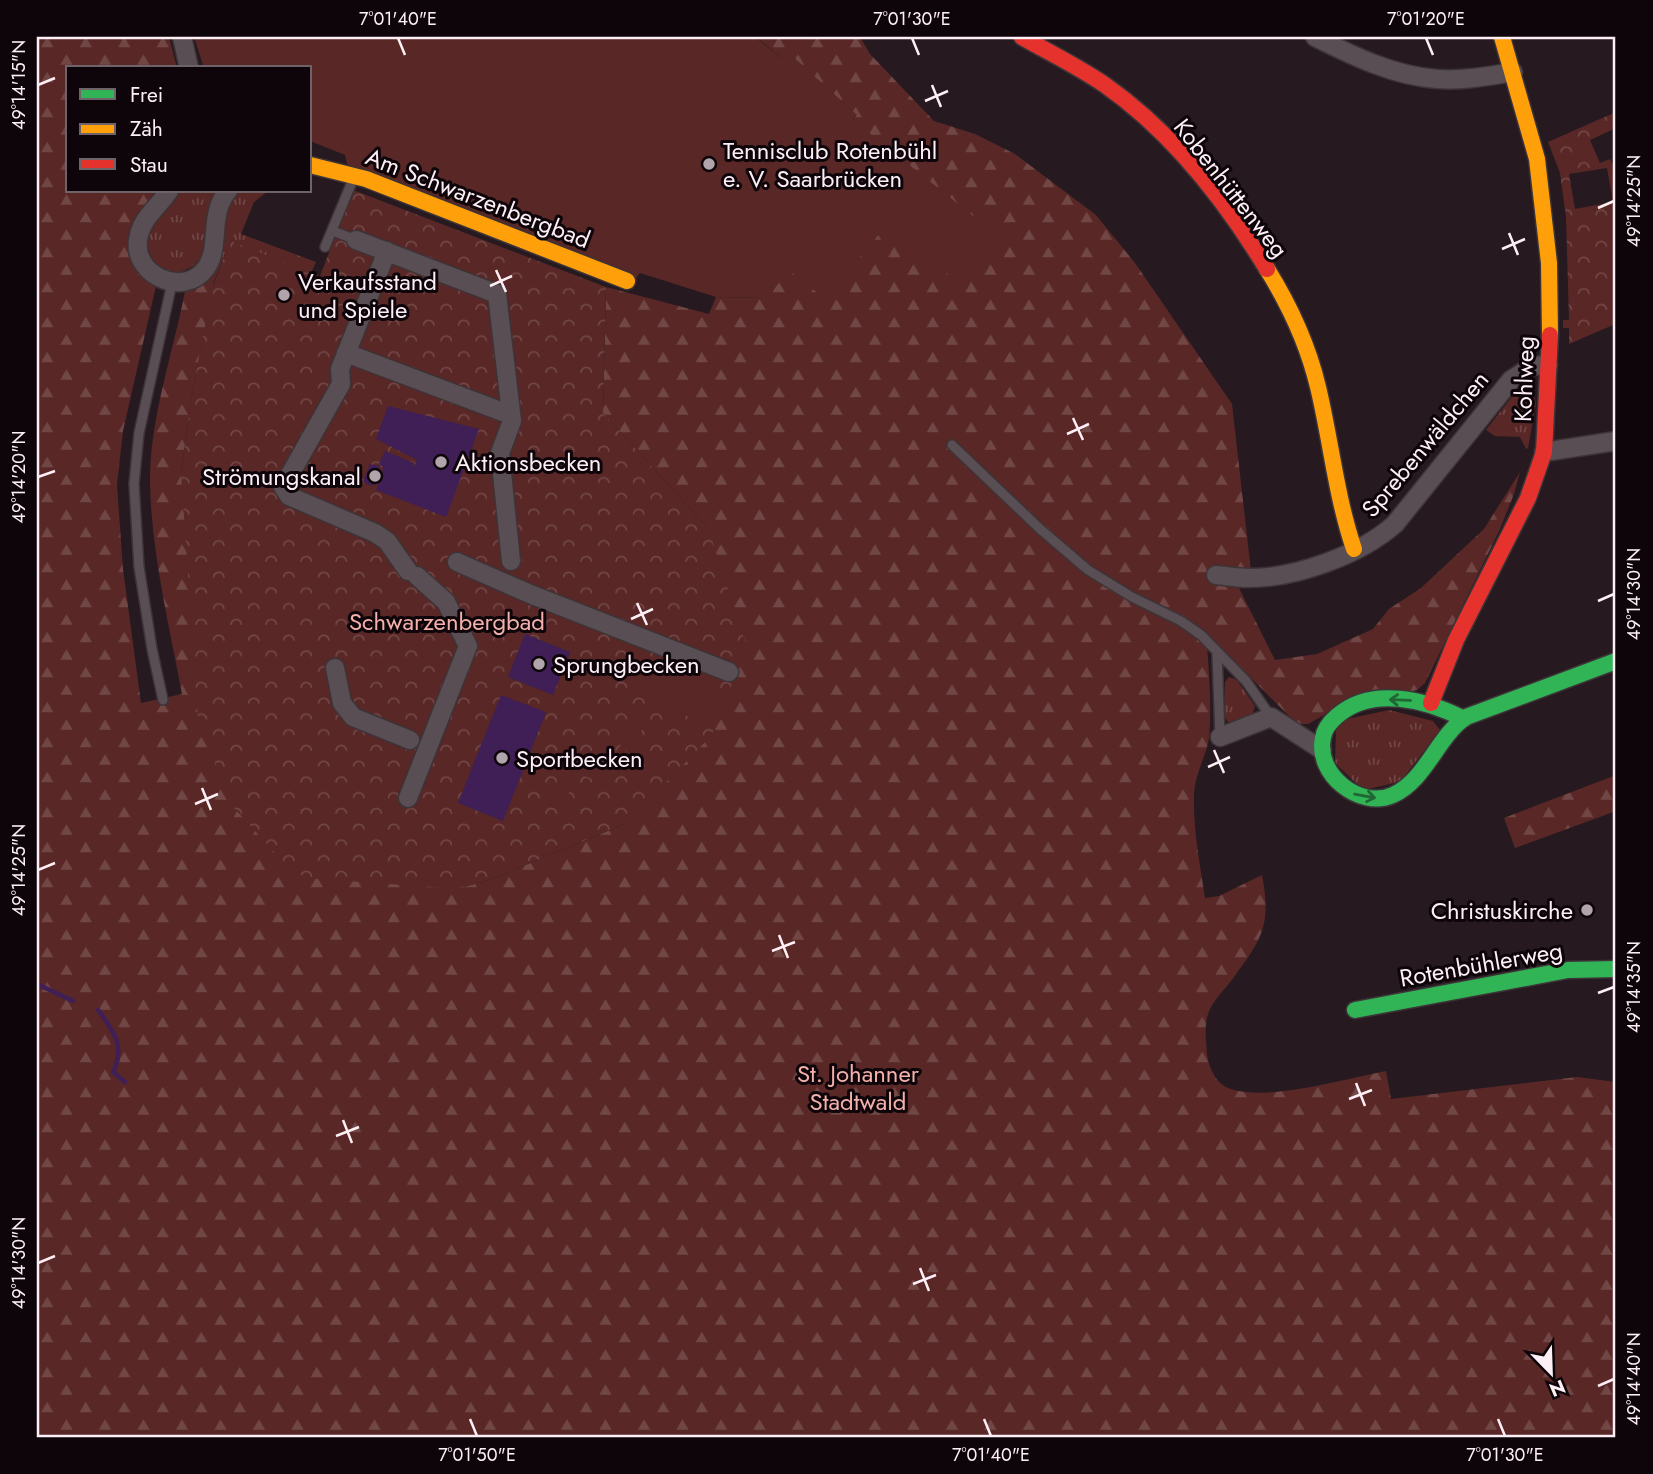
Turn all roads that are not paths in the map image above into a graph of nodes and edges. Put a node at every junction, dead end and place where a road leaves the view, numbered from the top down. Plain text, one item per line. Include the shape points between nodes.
1 (182, 37) edge
2 (1022, 37) edge
3 (1315, 37) edge
4 (1502, 37) edge
5 (189, 66) edge
6 (1513, 72) junction
7 (312, 166) edge
8 (354, 176) junction
9 (168, 192) edge
10 (227, 192) edge
11 (333, 231) junction
12 (356, 240) joint
13 (325, 247) dead end
14 (387, 251) junction
15 (627, 281) dead end
16 (172, 283) junction
17 (346, 353) junction
18 (1548, 365) junction
19 (511, 415) junction
20 (1616, 440) edge
21 (952, 445) dead end
22 (1544, 452) junction
23 (1354, 549) junction
24 (511, 561) dead end
25 (457, 562) dead end
26 (1216, 575) dead end
27 (1217, 653) junction
28 (1616, 662) edge
29 (335, 668) dead end
30 (729, 672) dead end
31 (163, 701) dead end
32 (1431, 703) junction
33 (1271, 717) junction
34 (1464, 719) junction
35 (1220, 737) joint
36 (410, 740) dead end
37 (1322, 750) junction
38 (408, 798) dead end
39 (1616, 969) edge
40 (1356, 1010) dead end

1 - 5 street
2 - 23 street, Kobenhüttenweg via 1105,85 1149,121 1195,170 1265,263 1311,359
3 - 6 street via 1354,56 1418,76 1459,80
4 - 6 street, Kohlweg
6 - 18 street, Kohlweg via 1537,159 1545,224
7 - 8 street, Am Schwarzenbergbad
8 - 11 lane
8 - 15 street, Am Schwarzenbergbad
9 - 16 street via 143,223 137,239 144,264 159,279
10 - 16 street via 217,209 206,270
11 - 12 lane
11 - 13 lane
12 - 14 street
14 - 17 street
14 - 19 street via 497,294
16 - 31 lane via 139,433 134,484 139,567
17 - 19 street
17 - 38 street via 341,384 283,487 289,496 387,541 412,573 446,602 468,646
18 - 22 street, Kohlweg
18 - 23 street, Sprebenwäldchen via 1532,366 1511,380 1395,524
19 - 24 street via 500,453
20 - 22 street
21 - 27 lane via 1088,570 1181,621
22 - 32 street, Kohlweg via 1528,498 1456,640
23 - 26 street, Sprebenwäldchen via 1280,575
25 - 30 street
27 - 33 lane via 1246,681
27 - 35 lane
28 - 34 street
29 - 36 street via 342,703 353,717
32 - 34 street
32 -> 37 street via 1399,699 1356,705 1335,717
33 - 35 street
33 - 37 street
37 -> 34 street via 1331,776 1342,788 1355,795 1385,798 1409,783
39 - 40 street, Rotenbühlerweg via 1569,970

